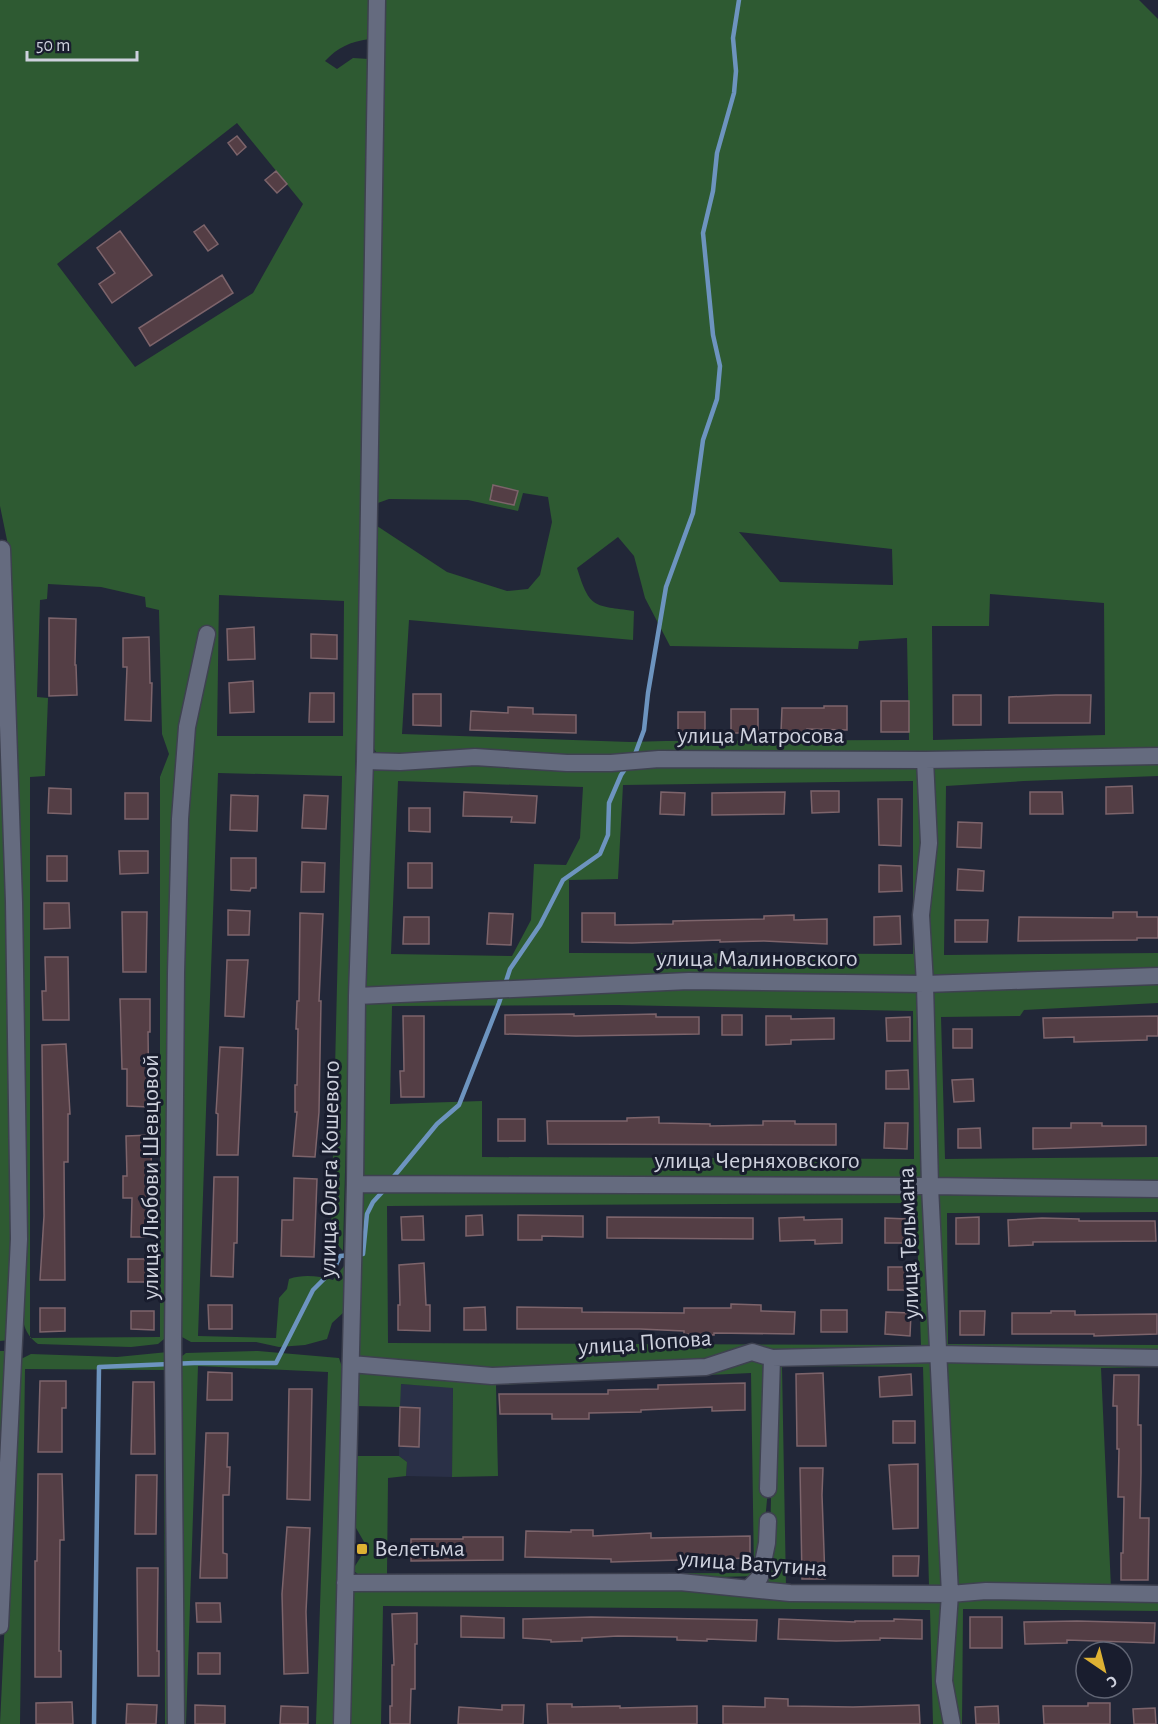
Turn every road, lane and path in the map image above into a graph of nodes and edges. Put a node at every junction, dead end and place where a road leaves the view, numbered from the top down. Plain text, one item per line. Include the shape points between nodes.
1 (377, 0) edge
2 (2, 549) dead end
3 (207, 634) dead end
4 (1158, 756) edge
5 (926, 760) junction
6 (365, 761) junction
7 (1158, 976) edge
8 (925, 984) junction
9 (357, 996) junction
10 (355, 1184) junction
11 (930, 1186) junction
12 (1158, 1189) edge
13 (938, 1354) junction
14 (772, 1358) junction
15 (1158, 1358) edge
16 (351, 1364) junction
17 (768, 1489) dead end
18 (768, 1521) dead end
19 (345, 1583) junction
20 (749, 1588) junction
21 (950, 1594) junction
22 (1158, 1594) edge
23 (0, 1626) edge
24 (176, 1724) edge
25 (342, 1724) edge
26 (952, 1724) edge

1 - 6 street, улица Олега Кошевого
2 - 23 street via 14,902 19,1239
3 - 24 street, улица Любови Шевцовой via 187,727 180,819 173,1345
4 - 5 street, улица Матросова
5 - 6 street, улица Матросова via 659,759 567,763 475,757
5 - 8 street, улица Тельмана via 929,843 921,915
6 - 9 street, улица Олега Кошевого
7 - 8 street, улица Малиновского
8 - 9 street, улица Малиновского via 689,981
8 - 11 street, улица Тельмана
9 - 10 street, улица Олега Кошевого
10 - 11 street, улица Черняховского
10 - 16 street, улица Олега Кошевого
11 - 12 street, улица Черняховского
11 - 13 street, улица Тельмана
13 - 14 street, улица Попова
13 - 15 street, улица Попова
13 - 21 street, улица Тельмана
14 - 16 street, улица Попова via 752,1352 705,1367 492,1376
14 - 17 street
16 - 19 street, улица Олега Кошевого
18 - 20 street via 760,1577
19 - 20 street, улица Ватутина via 680,1582
19 - 25 street, улица Олега Кошевого
20 - 21 street, улица Ватутина via 790,1593
21 - 22 street, улица Ватутина
21 - 26 street, улица Тельмана via 944,1681

